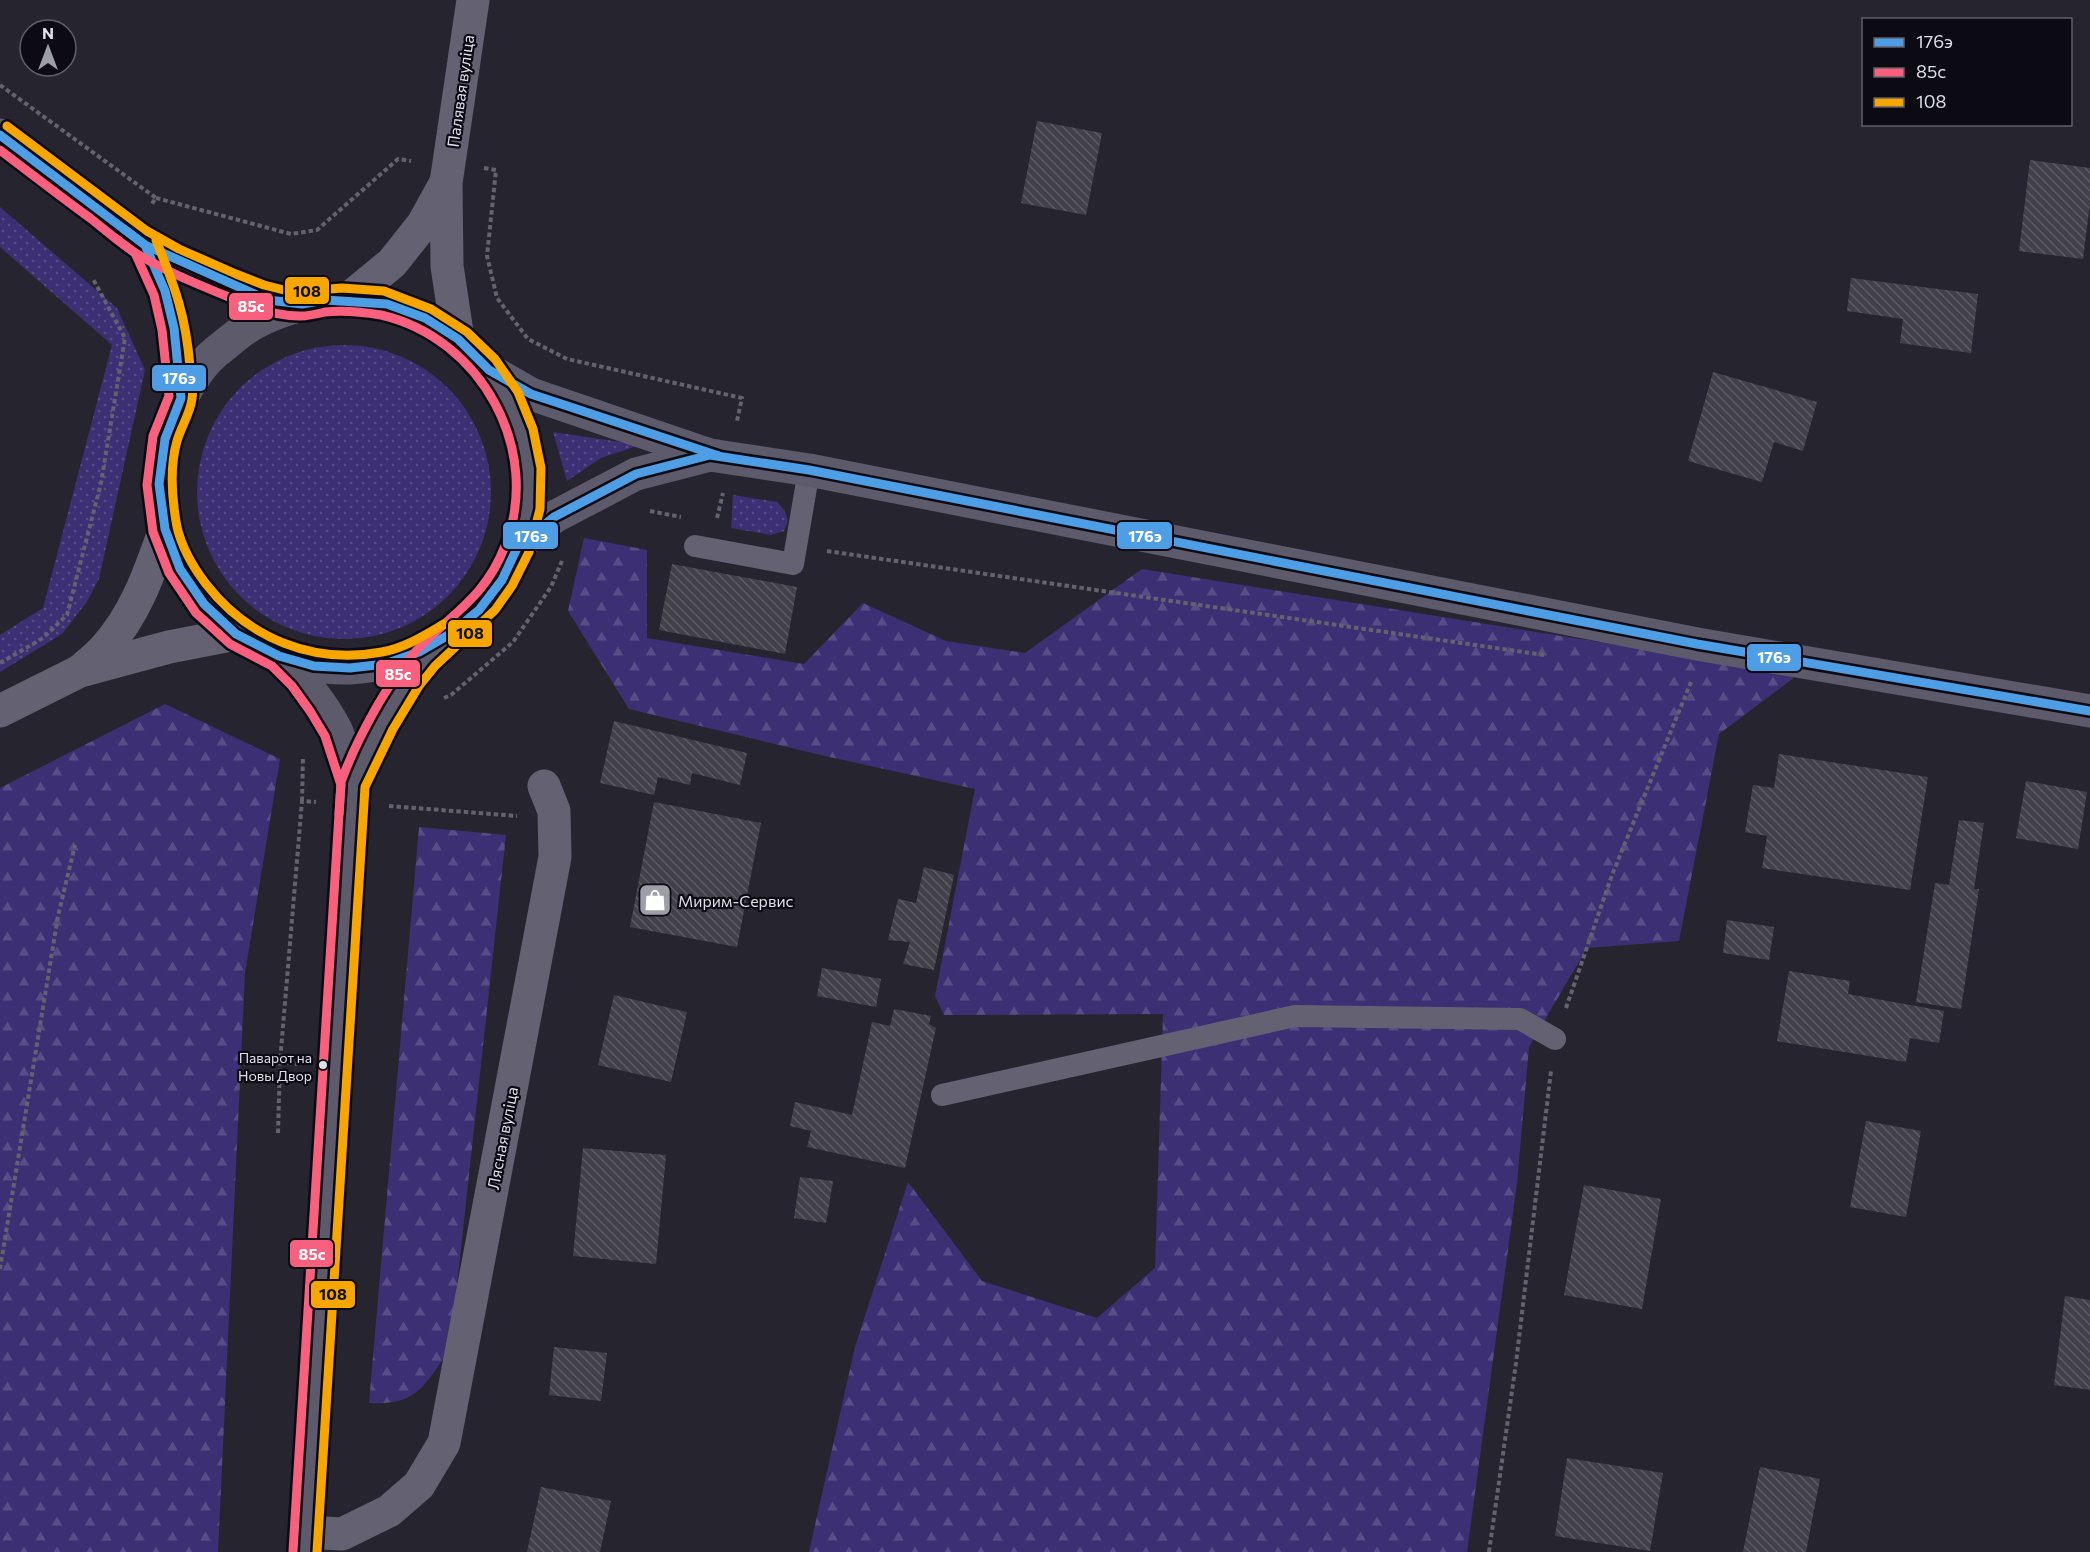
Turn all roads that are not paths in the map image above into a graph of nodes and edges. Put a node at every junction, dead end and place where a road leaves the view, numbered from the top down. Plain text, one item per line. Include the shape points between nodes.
1 (473, 0) edge
2 (0, 135) edge
3 (446, 183) junction
4 (145, 244) junction
5 (347, 300) junction
6 (302, 304) junction
7 (458, 339) junction
8 (489, 370) junction
9 (181, 398) junction
10 (710, 455) junction
11 (809, 470) junction
12 (165, 529) junction
13 (518, 546) junction
14 (695, 546) dead end
15 (236, 634) junction
16 (450, 634) junction
17 (279, 656) junction
18 (80, 671) junction
19 (0, 711) edge
20 (2090, 711) edge
21 (352, 784) junction
22 (544, 786) dead end
23 (1555, 1039) road end
24 (942, 1095) dead end
25 (306, 1542) edge

1 - 3 street, Палявая вуліца
2 - 4 main road
3 - 5 street, Палявая вуліца via 423,224 392,263
3 - 7 street, Палявая вуліца via 447,266
4 - 6 main road via 268,300
4 - 9 main road via 165,291 174,328
5 - 6 main road
5 - 7 main road via 387,304 425,318
6 - 9 main road via 253,323 212,355
7 - 8 main road
8 - 10 main road via 531,394
8 - 13 main road via 509,401 527,463 527,510
9 - 12 main road via 163,450 159,484
10 - 11 main road
10 - 13 main road via 636,474 554,517
11 - 14 lane via 793,564
11 - 20 main road via 1697,644
12 - 15 main road via 180,569 204,604
12 - 18 street via 134,609 106,647
13 - 16 main road via 502,580 479,610
15 - 17 main road
15 - 18 street
16 - 17 main road via 419,652 385,664 350,668 314,666
16 - 21 main road via 404,688
17 - 21 main road via 314,695 336,731
18 - 19 street
21 - 25 main road
22 - 25 street, Лясная вуліца via 554,811 555,857 444,1443 419,1485 389,1511 342,1534
23 - 24 lane via 1520,1019 1295,1016

